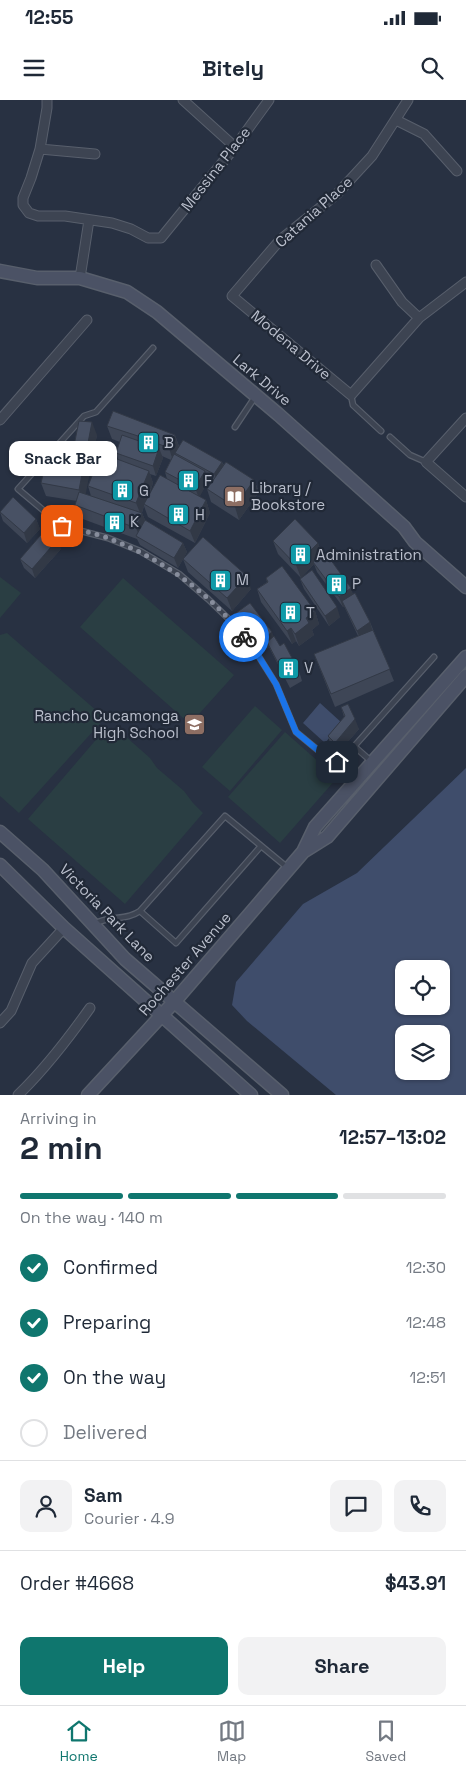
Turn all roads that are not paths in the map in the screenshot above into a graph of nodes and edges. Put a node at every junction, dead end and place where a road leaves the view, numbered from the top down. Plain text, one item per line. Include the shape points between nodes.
1 (47, 100) edge
2 (183, 100) edge
3 (269, 100) edge
4 (408, 100) edge
5 (396, 120) junction
6 (235, 147) junction
7 (40, 149) junction
8 (95, 154) dead end
9 (457, 171) dead end
10 (89, 220) junction
11 (376, 265) dead end
12 (0, 271) edge
13 (80, 278) junction
14 (466, 282) edge
15 (232, 296) joint
16 (419, 318) junction
17 (87, 320) dead end
18 (153, 348) dead end
19 (350, 395) junction
20 (256, 396) junction
21 (2, 413) edge
22 (466, 418) edge
23 (235, 427) dead end
24 (381, 431) dead end
25 (390, 437) dead end
26 (426, 462) junction
27 (466, 497) edge
28 (466, 587) edge
29 (434, 656) dead end
30 (466, 657) edge
31 (466, 676) edge
32 (354, 746) junction
33 (372, 762) junction
34 (0, 832) edge
35 (261, 846) junction
36 (303, 852) junction
37 (0, 865) edge
38 (289, 869) junction
39 (140, 911) junction
40 (92, 925) junction
41 (64, 928) junction
42 (174, 1002) junction
43 (90, 1008) dead end
44 (162, 1015) junction
45 (0, 1023) edge
46 (18, 1095) edge
47 (88, 1095) edge
48 (251, 1095) edge
49 (282, 1095) edge

1 - 7 street
2 - 6 street
3 - 6 street, Messina Place
4 - 5 street, Catania Place
5 - 9 street via 424,134
5 - 15 street, Catania Place via 372,156 337,194 280,240
6 - 10 street, Messina Place via 161,238 148,238 112,223
7 - 8 street
7 - 10 street via 23,205 29,213 38,216
10 - 13 street
11 - 16 street via 402,302
12 - 13 street, Lark Drive via 36,278
13 - 20 street, Lark Drive via 127,292 150,307
14 - 16 street
15 - 19 street, Modena Drive
16 - 19 street
17 - 21 street
18 - 32 lane via 96,412 84,416 18,489 62,526 108,538 140,551 179,574 231,621 256,652 276,684 296,732 331,761 341,761
19 - 24 lane via 353,405
20 - 23 lane
20 - 28 street, Lark Drive via 404,527 414,542
22 - 26 street
25 - 26 lane via 410,455
26 - 27 street
29 - 32 lane
30 - 33 street, Rochester Avenue
31 - 36 street, Rochester Avenue via 326,837
32 - 33 lane
33 - 36 street, Rochester Avenue via 315,827
34 - 40 street, Victoria Park Lane via 43,870
35 - 38 lane
35 - 39 lane via 225,816
35 - 39 lane via 176,942
36 - 38 street, Rochester Avenue
37 - 41 street
38 - 42 street, Rochester Avenue
39 - 40 lane via 132,916 102,919
40 - 42 street, Victoria Park Lane
41 - 44 street
41 - 45 street via 32,963 11,1011
42 - 44 street, Rochester Avenue
42 - 49 street, Victoria Park Lane
43 - 46 street via 64,1045
44 - 47 street, Rochester Avenue
44 - 48 street

